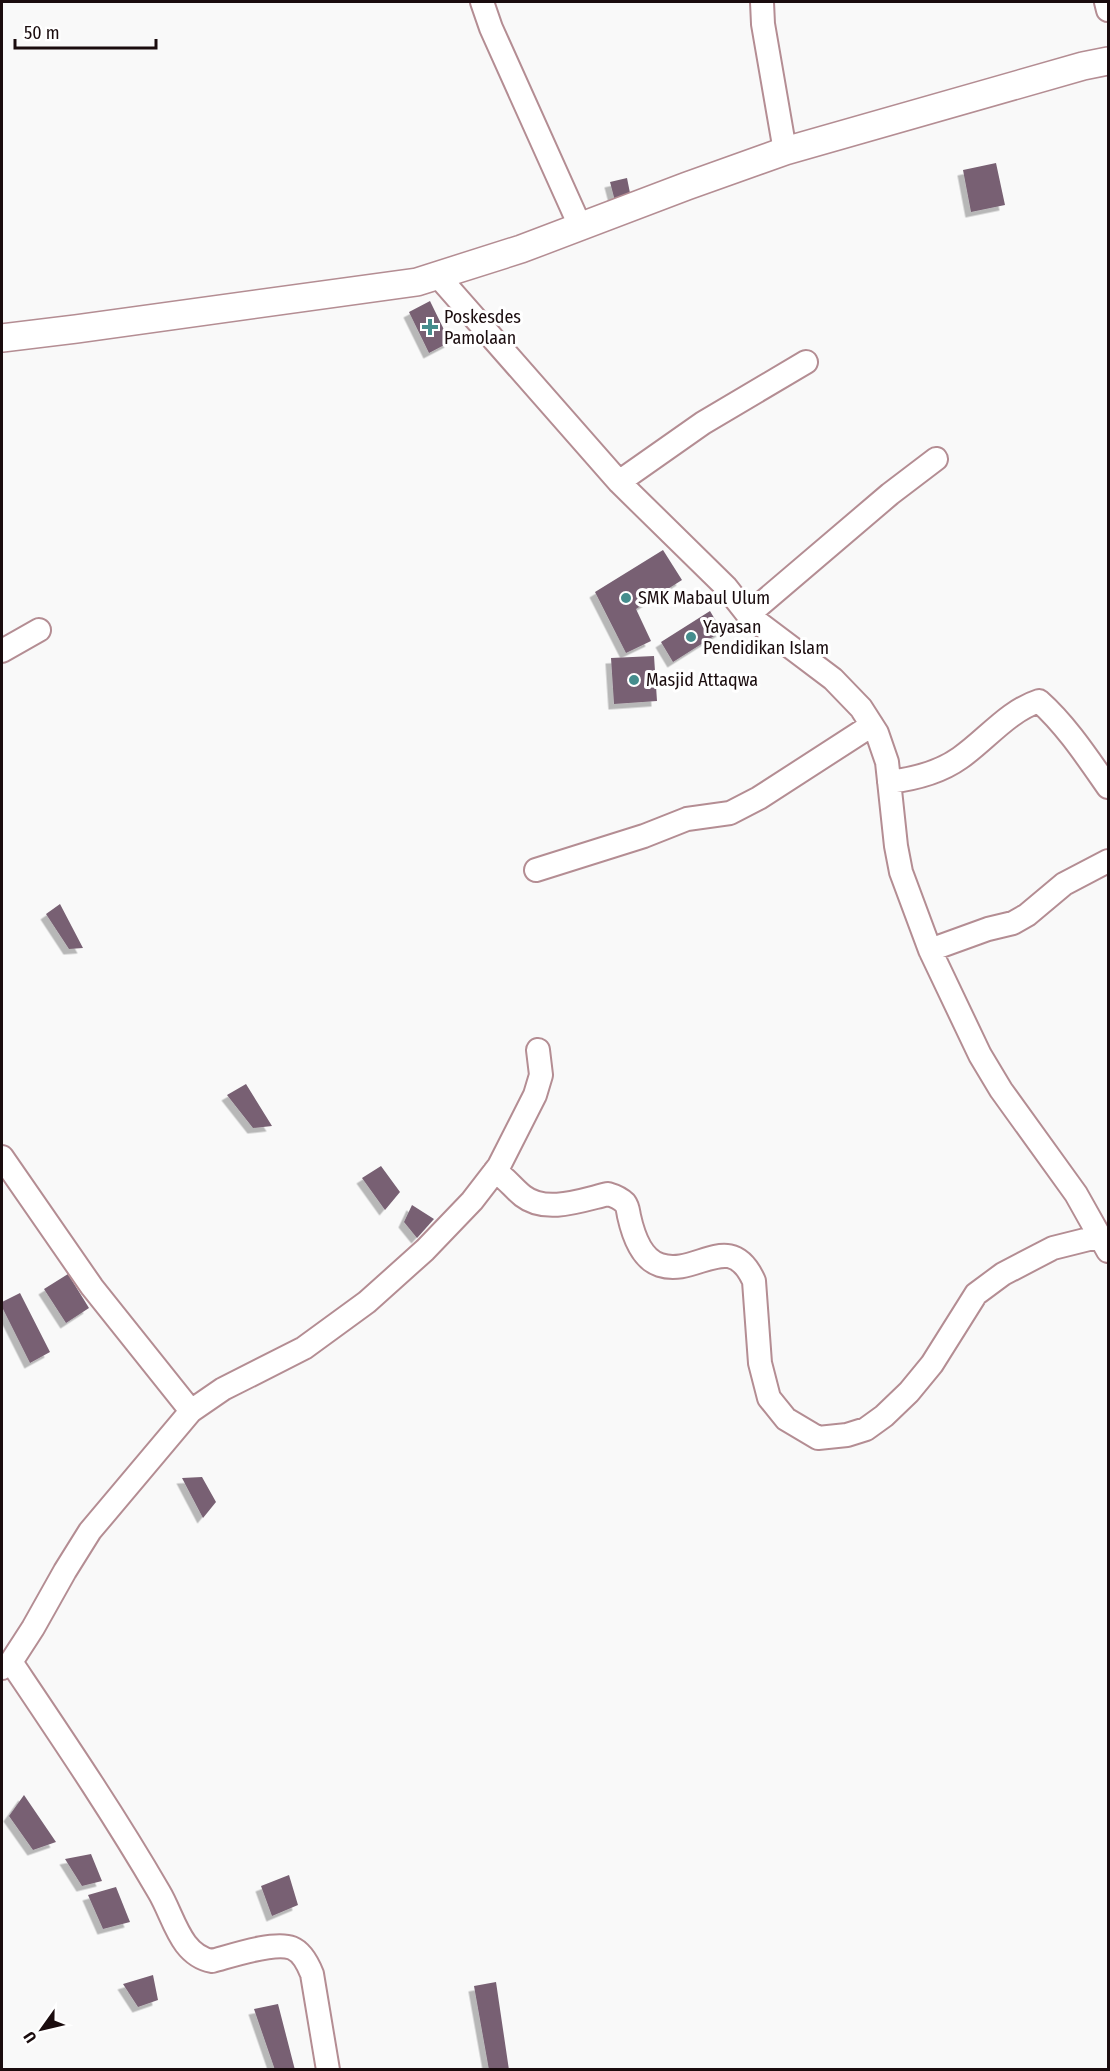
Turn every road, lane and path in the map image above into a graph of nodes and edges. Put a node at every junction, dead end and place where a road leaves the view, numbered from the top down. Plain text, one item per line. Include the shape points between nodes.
1 (482, 2) edge
2 (762, 2) edge
3 (1106, 2) edge
4 (1108, 10) edge
5 (1108, 61) edge
6 (785, 151) junction
7 (580, 226) junction
8 (438, 276) junction
9 (2, 338) edge
10 (806, 362) dead end
11 (936, 459) dead end
12 (619, 482) junction
13 (748, 615) junction
14 (39, 630) dead end
15 (2, 651) edge
16 (872, 725) junction
17 (889, 782) junction
18 (1108, 787) edge
19 (1108, 861) edge
20 (536, 870) dead end
21 (930, 951) junction
22 (538, 1050) dead end
23 (2, 1156) edge
24 (495, 1171) junction
25 (1105, 1243) edge
26 (191, 1411) junction
27 (6, 1665) edge
28 (328, 2070) edge

1 - 7 street
2 - 6 street
3 - 4 street
5 - 6 street
6 - 7 street
7 - 8 street
8 - 9 street
8 - 12 street
10 - 12 street via 703,423
11 - 13 street
12 - 13 street via 726,587
13 - 16 street via 833,679
14 - 15 street
16 - 17 street via 887,762
16 - 20 street via 730,813 687,819
17 - 18 street via 930,774 959,759 998,726 1039,701
17 - 21 street via 901,872
19 - 21 street via 1064,884 1027,915
21 - 25 street via 1000,1090 1076,1194
22 - 24 street via 541,1075 535,1095
23 - 26 street via 92,1287
24 - 25 street via 537,1204 617,1196 627,1204 639,1246 648,1259 661,1266 676,1267 714,1257 733,1256 741,1261 754,1281 760,1363 769,1398 786,1419 818,1438 866,1429 884,1416 932,1364 976,1294 1003,1274 1053,1248
24 - 26 street via 472,1202 425,1250 366,1302 304,1348 223,1389
26 - 27 street via 90,1531 33,1628
27 - 28 street via 121,1826 191,1952 212,1961 277,1946 292,1948 308,1962

